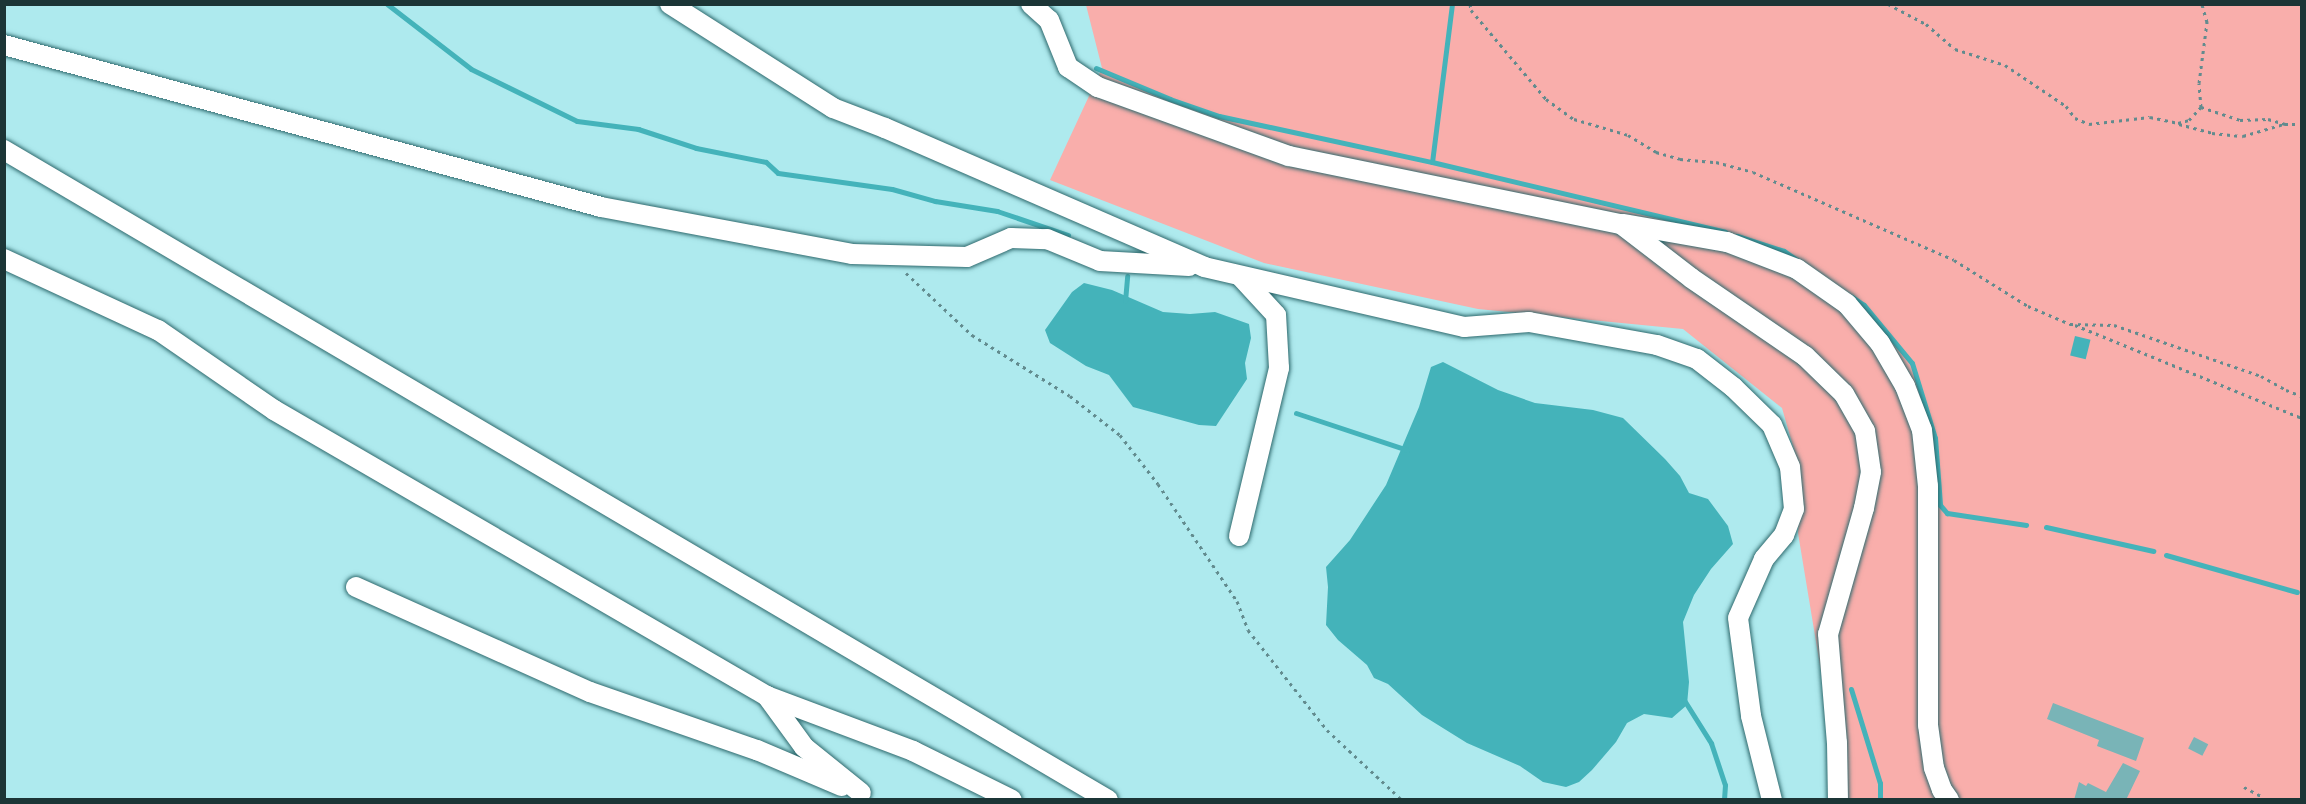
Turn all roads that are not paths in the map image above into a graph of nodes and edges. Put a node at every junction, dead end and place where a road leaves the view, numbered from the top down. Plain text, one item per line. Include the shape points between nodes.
1 (670, 4) edge
2 (1031, 4) edge
3 (4, 45) edge
4 (4, 150) edge
5 (1621, 224) junction
6 (4, 259) edge
7 (1204, 267) junction
8 (1240, 276) junction
9 (1239, 536) dead end
10 (356, 587) dead end
11 (767, 696) junction
12 (866, 796) edge
13 (1011, 800) edge
14 (1108, 800) edge
15 (1772, 800) edge
16 (1838, 800) edge
17 (1949, 800) edge

1 - 7 lane via 833,108
2 - 5 lane via 1048,20 1068,67 1098,87 1289,156
3 - 7 lane via 601,207 852,254 967,257 1011,238 1047,239 1100,261
4 - 14 lane
5 - 16 lane via 1805,357 1844,394 1865,431 1871,472 1828,634
5 - 17 lane via 1727,242 1797,269 1847,304 1880,343 1905,386 1922,430 1928,486 1928,725 1934,768
6 - 11 lane via 158,330 274,410
7 - 8 lane
8 - 9 lane via 1276,315 1279,368
8 - 15 lane via 1464,327 1529,322 1657,345 1696,359 1733,387 1772,425 1790,467 1794,508 1784,536 1764,559 1738,618 1751,716
10 - 12 lane via 590,692 757,750
11 - 12 lane via 804,747
11 - 13 lane via 913,751

